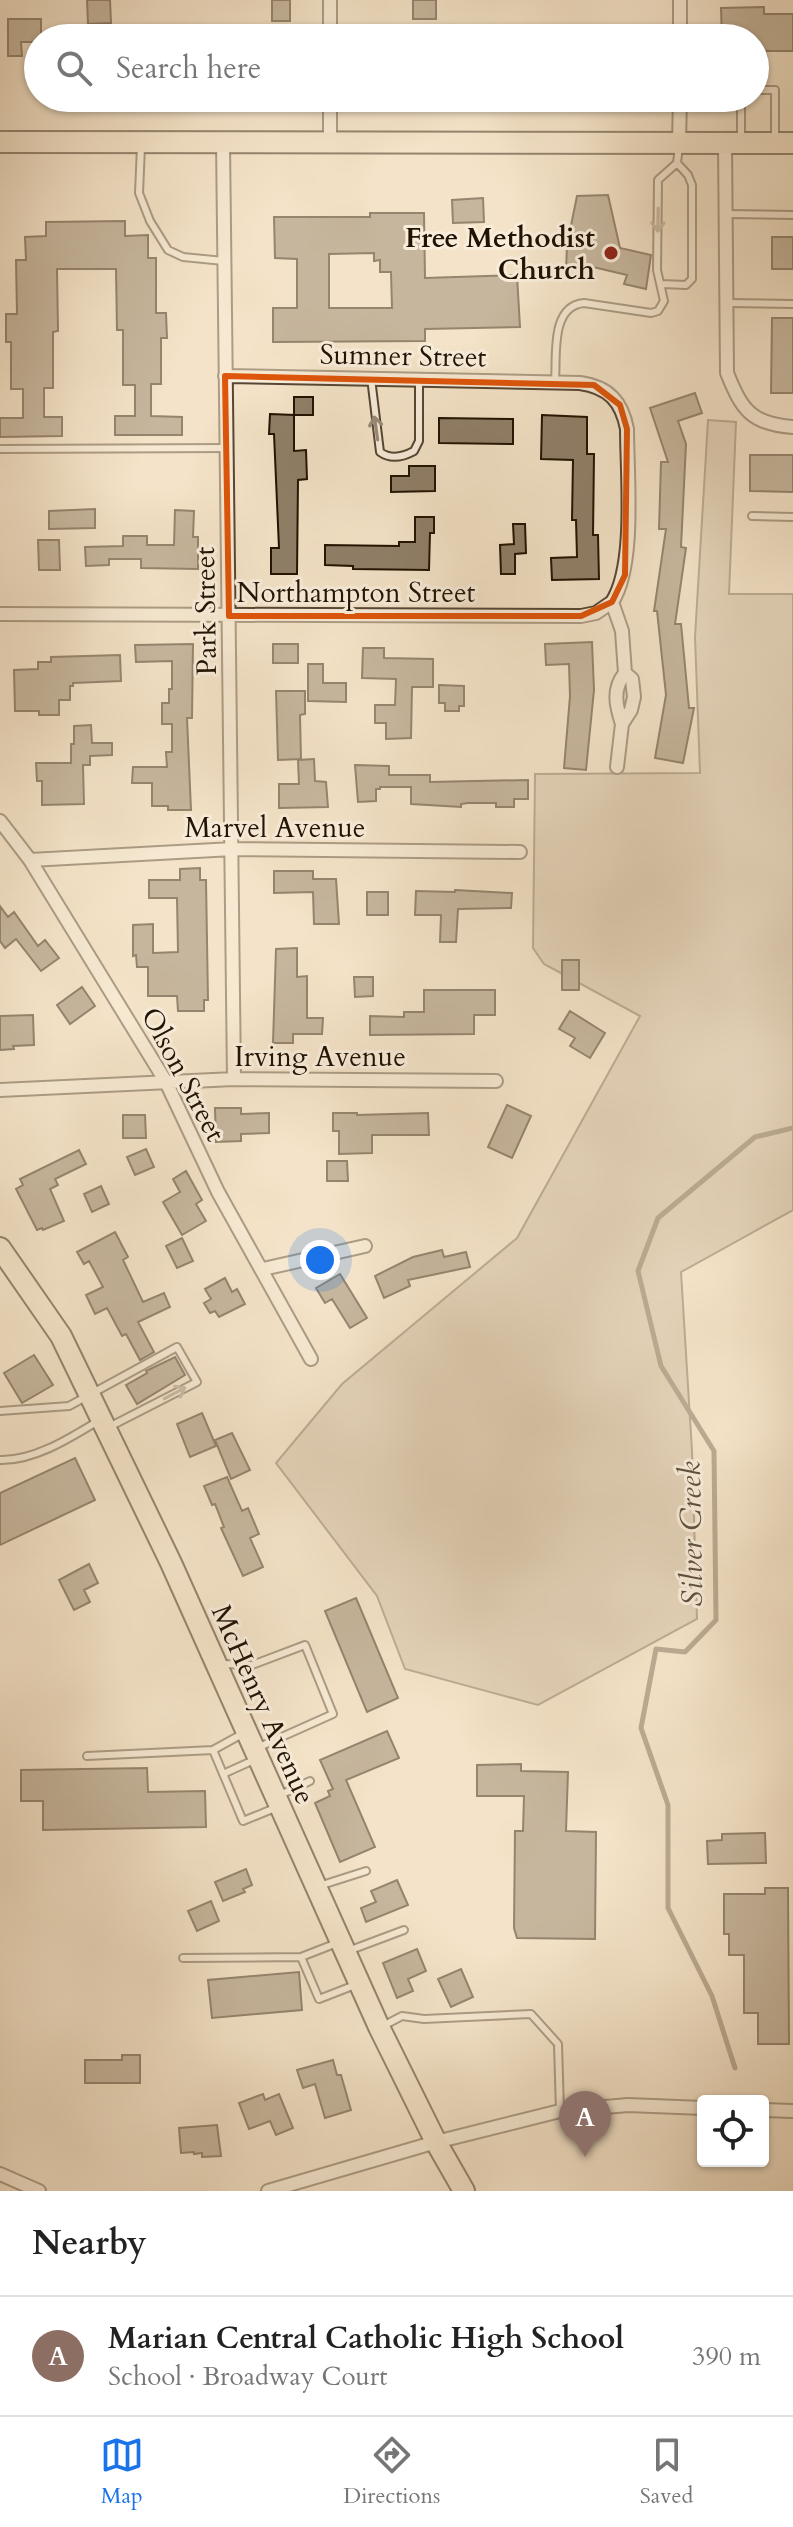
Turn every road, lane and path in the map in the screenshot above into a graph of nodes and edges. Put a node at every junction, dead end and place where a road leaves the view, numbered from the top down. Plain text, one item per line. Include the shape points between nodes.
1 (330, 0) edge
2 (680, 0) edge
3 (330, 24) edge
4 (680, 24) edge
5 (769, 90) edge
6 (330, 112) edge
7 (679, 112) edge
8 (739, 112) edge
9 (0, 142) edge
10 (141, 142) junction
11 (223, 142) junction
12 (330, 143) junction
13 (733, 143) junction
14 (784, 143) edge
15 (678, 153) junction
16 (726, 214) junction
17 (793, 215) edge
18 (224, 261) junction
19 (662, 284) junction
20 (727, 303) junction
21 (793, 304) edge
22 (225, 376) junction
23 (371, 378) junction
24 (419, 379) junction
25 (555, 381) junction
26 (793, 427) edge
27 (227, 448) junction
28 (0, 449) edge
29 (752, 516) dead end
30 (793, 517) edge
31 (612, 602) junction
32 (0, 614) edge
33 (229, 616) junction
34 (617, 767) dead end
35 (0, 821) edge
36 (233, 849) junction
37 (520, 852) dead end
38 (30, 860) junction
39 (234, 1079) junction
40 (496, 1081) dead end
41 (166, 1082) junction
42 (0, 1090) edge
43 (365, 1246) dead end
44 (0, 1248) edge
45 (263, 1269) junction
46 (311, 1359) dead end
47 (90, 1396) junction
48 (0, 1411) edge
49 (104, 1424) junction
50 (0, 1460) edge
51 (215, 1663) junction
52 (252, 1747) junction
53 (213, 1750) junction
54 (87, 1756) dead end
55 (223, 1774) junction
56 (310, 1781) dead end
57 (277, 1802) junction
58 (366, 1871) dead end
59 (314, 1888) junction
60 (404, 1930) dead end
61 (342, 1947) junction
62 (301, 1957) junction
63 (183, 1958) dead end
64 (359, 1984) junction
65 (379, 2027) junction
66 (697, 2108) edge
67 (769, 2110) edge
68 (560, 2111) junction
69 (793, 2111) edge
70 (436, 2142) junction
71 (0, 2174) edge
72 (39, 2191) edge
73 (268, 2191) edge
74 (464, 2191) edge

1 - 3 street
2 - 4 street
5 - 14 lane via 775,90
6 - 12 street
7 - 15 street
8 - 13 lane
9 - 10 main road
10 - 11 main road
10 - 18 lane via 139,193 168,250
11 - 12 main road
11 - 18 street, Park Street
12 - 15 main road
13 - 14 main road
13 - 15 main road
13 - 16 street
15 -> 19 lane via 658,180 657,270
15 - 19 lane via 692,185 692,279 686,285
16 - 17 lane
16 - 20 street
18 - 22 street, Park Street
19 - 25 lane via 664,301 658,311 584,303 566,310 560,319
20 - 21 lane
20 - 26 street via 727,373 739,400 750,415 774,426
22 - 23 street, Sumner Street
22 - 27 street, Park Street
23 - 24 street, Sumner Street
24 -> 23 lane via 419,441 414,451 396,457 380,452
24 - 25 street, Sumner Street
25 - 31 street, Sumner Street via 599,387 615,399 627,429 627,561
27 - 28 lane
27 - 33 street, Park Street
29 - 30 lane
31 - 33 street, Northampton Street via 581,616
31 - 34 street via 634,697 622,724
32 - 33 street, Northampton Street
33 - 36 street, Park Street
35 - 38 street, Olson Street
36 - 37 street, Marvel Avenue
36 - 38 street, Marvel Avenue
36 - 39 street, Park Street
38 - 41 street, Olson Street
39 - 40 street, Irving Avenue
39 - 41 street, Irving Avenue
41 - 42 street, Irving Avenue
41 - 45 street, Olson Street via 218,1192
43 - 45 street
44 - 47 main road, McHenry Avenue via 61,1336
45 - 46 street, Olson Street
47 - 48 lane via 69,1406
47 - 49 main road, McHenry Avenue
49 -> 47 lane via 197,1382 177,1347
49 - 50 lane via 13,1461
49 - 51 main road, McHenry Avenue
51 - 52 main road, McHenry Avenue
51 - 52 lane via 252,1665 305,1645 333,1714
52 - 53 lane
52 - 55 lane
52 - 57 main road, McHenry Avenue
53 - 54 lane
53 - 55 lane
55 - 57 lane via 243,1821
56 - 57 lane
57 - 59 main road, McHenry Avenue
58 - 59 lane
59 - 61 main road, McHenry Avenue
60 - 61 lane
61 - 62 lane
61 - 64 main road, McHenry Avenue
62 - 63 lane
62 - 64 lane via 319,1999
64 - 65 main road, McHenry Avenue
65 - 68 lane via 402,2016 531,2014 558,2044
65 - 70 main road, McHenry Avenue
66 - 68 street via 628,2105
67 - 69 street
68 - 70 street
70 - 73 street
70 - 74 main road, McHenry Avenue
71 - 72 street

